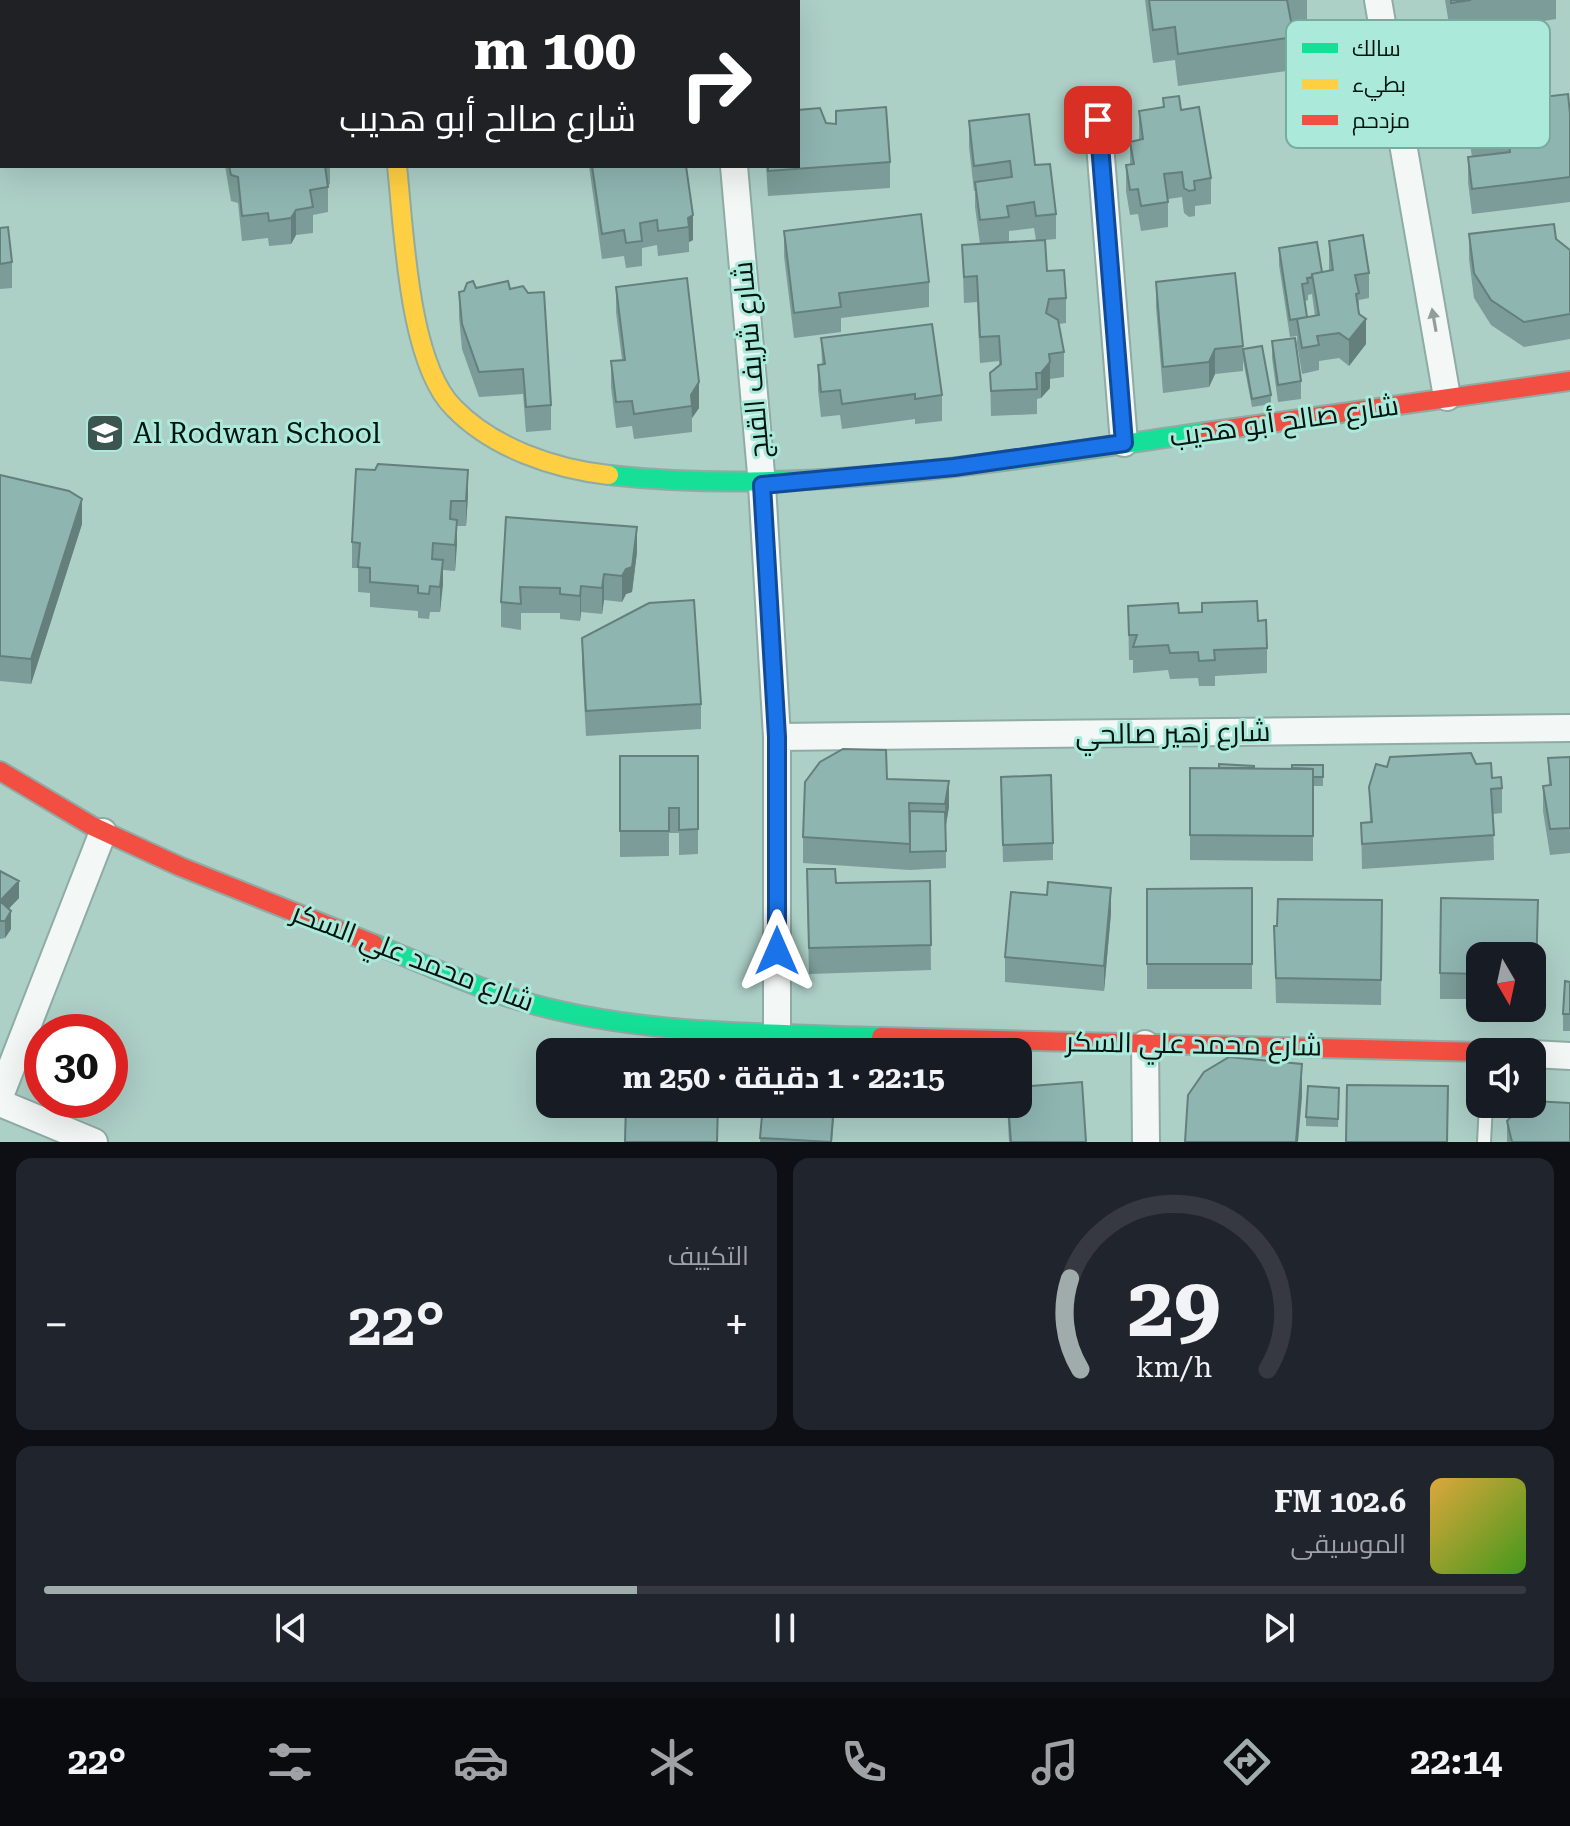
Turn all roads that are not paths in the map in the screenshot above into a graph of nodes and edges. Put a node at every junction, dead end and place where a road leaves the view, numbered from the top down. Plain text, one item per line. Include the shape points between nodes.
1 (1378, 0) edge
2 (1381, 20) edge
3 (1098, 120) dead end
4 (1404, 148) edge
5 (397, 168) edge
6 (734, 168) edge
7 (1570, 381) edge
8 (1447, 397) junction
9 (1124, 443) junction
10 (762, 485) junction
11 (1570, 728) edge
12 (777, 737) junction
13 (0, 771) edge
14 (103, 832) junction
15 (777, 1034) junction
16 (1145, 1044) junction
17 (1466, 1052) edge
18 (1546, 1055) edge
19 (1570, 1056) edge
20 (0, 1096) edge
21 (0, 1103) edge
22 (1485, 1118) edge
23 (94, 1142) edge
24 (1146, 1142) edge
25 (1484, 1142) edge

2 -> 1 street
3 - 9 street
8 -> 4 street
5 - 10 street, شارع صالح أبو هديب via 422,340 434,382 455,410 511,452 551,465 688,484
6 - 10 street, شارع شريف القبج
7 - 8 street, شارع صالح أبو هديب
8 - 9 street, شارع صالح أبو هديب
9 - 10 street, شارع صالح أبو هديب via 954,467
10 - 12 street, شارع شريف القبج
11 - 12 street, شارع زهير صالحي
12 - 15 street, شارع شريف القبج
13 - 14 street, شارع محمد علي السكر
14 - 15 street, شارع محمد علي السكر via 506,996 649,1025
14 - 20 street
15 - 16 street, شارع محمد علي السكر
16 - 17 street, شارع محمد علي السكر
16 - 24 street
18 - 19 street
21 - 23 street
22 - 25 lane

